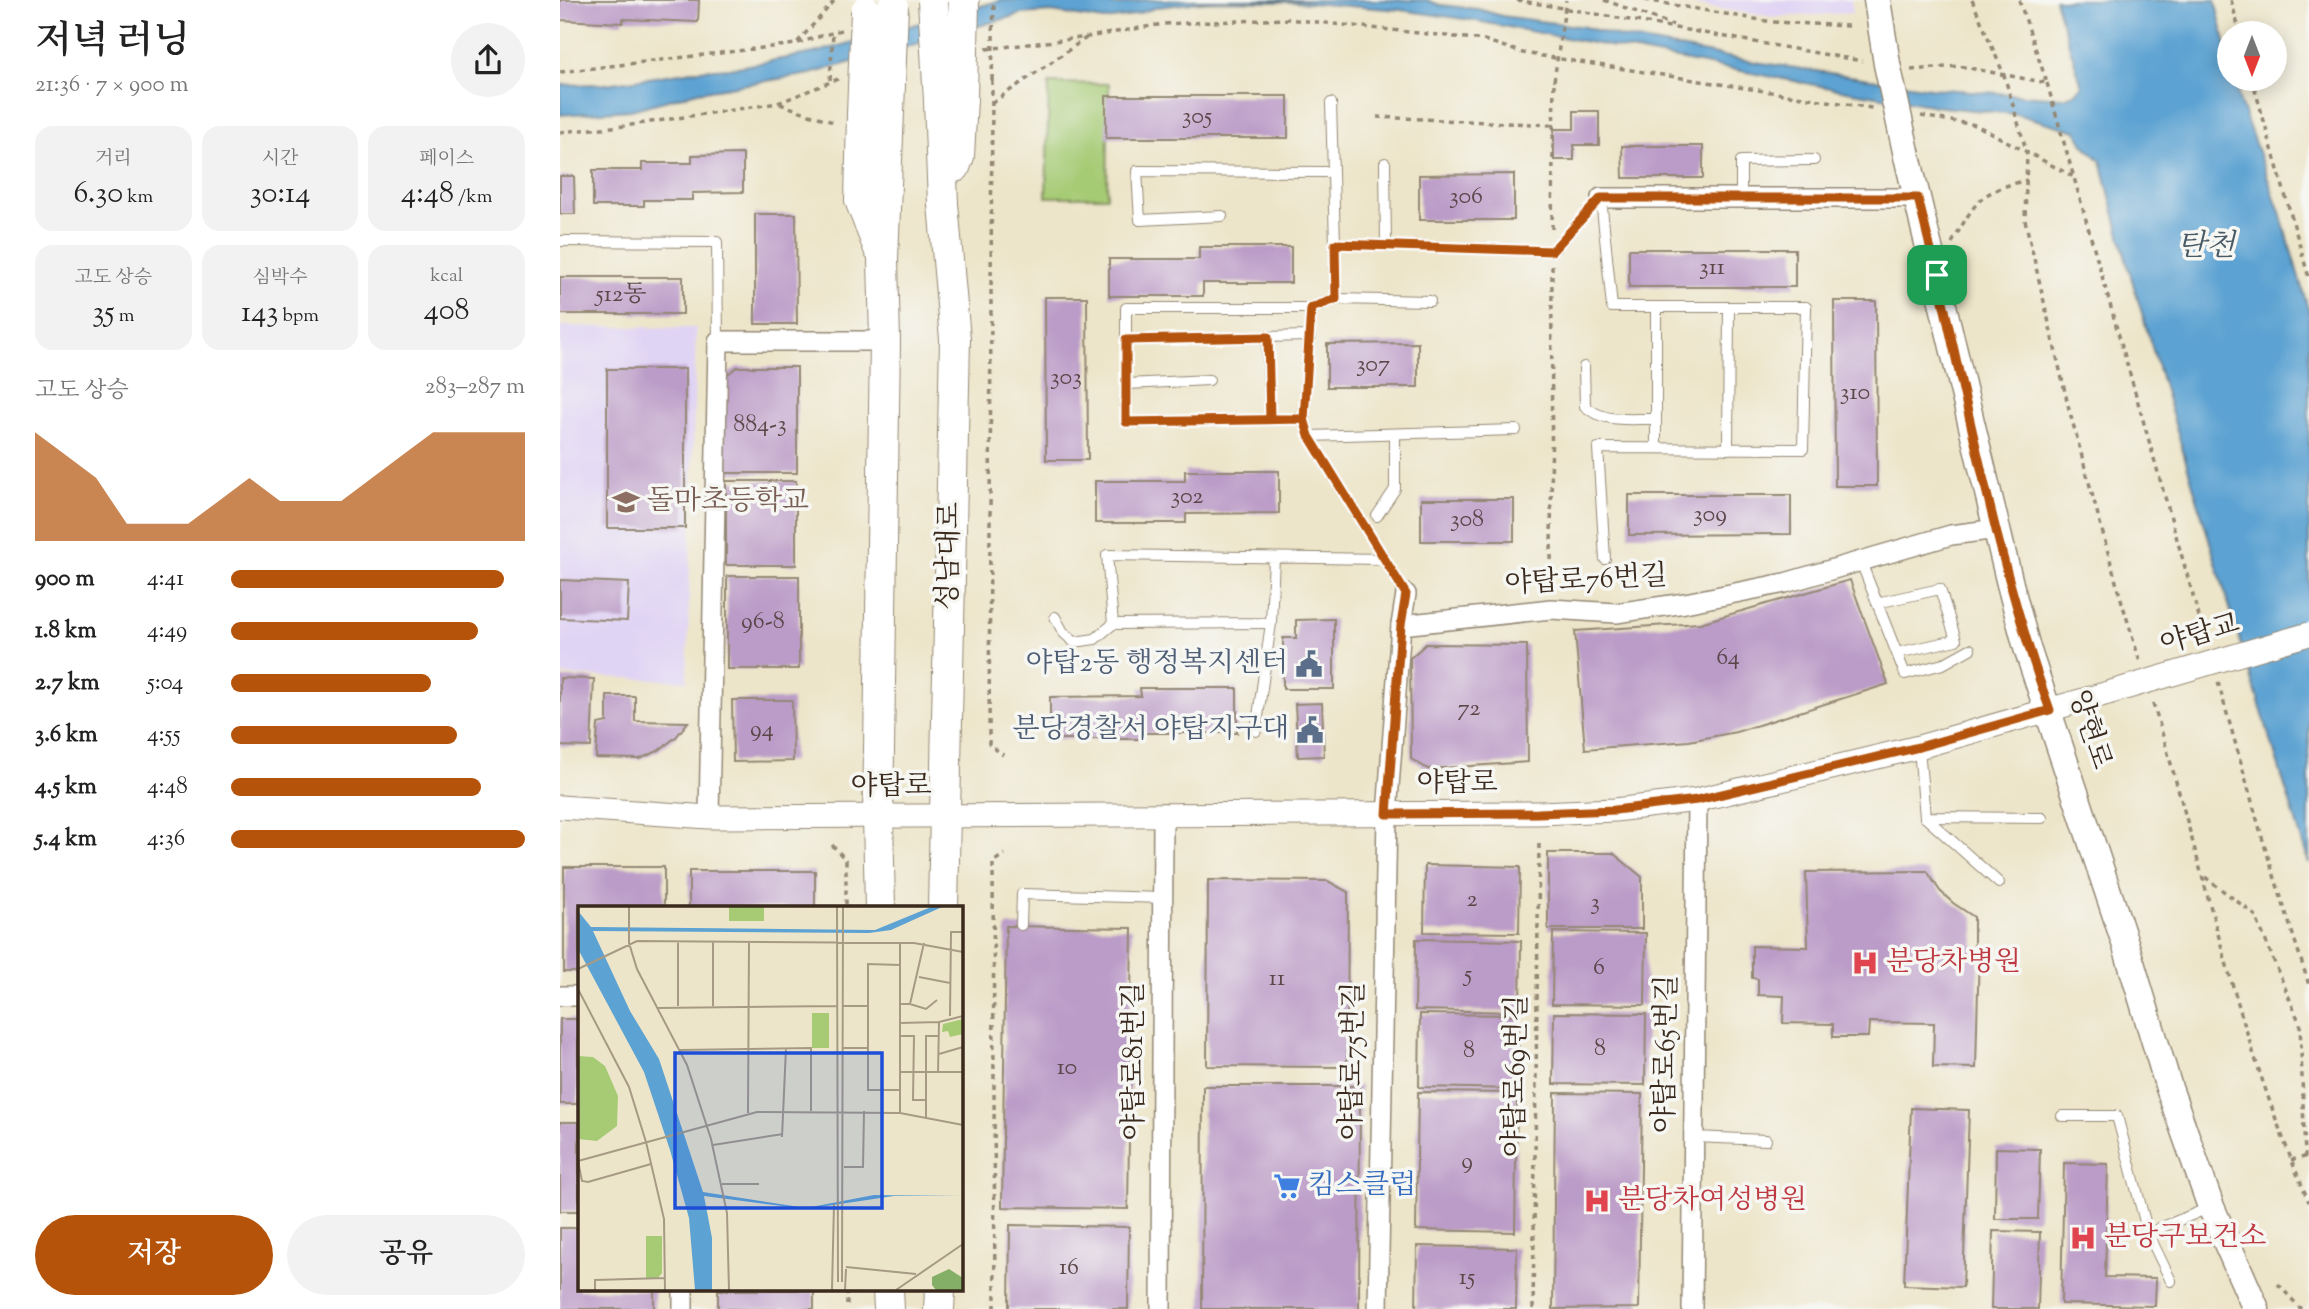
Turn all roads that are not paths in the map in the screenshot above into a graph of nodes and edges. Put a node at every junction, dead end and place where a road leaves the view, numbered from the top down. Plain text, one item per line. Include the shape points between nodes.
1 (933, 0) edge
2 (964, 0) edge
3 (1877, 0) edge
4 (879, 4) edge
5 (950, 100) junction
6 (1331, 103) dead end
7 (1814, 160) dead end
8 (1385, 163) dead end
9 (1333, 172) junction
10 (1601, 198) junction
11 (1741, 198) junction
12 (1918, 198) junction
13 (1222, 216) dead end
14 (560, 241) edge
15 (1335, 244) junction
16 (1386, 246) junction
17 (1336, 299) junction
18 (1430, 302) dead end
19 (1656, 307) junction
20 (1729, 307) junction
21 (1311, 308) junction
22 (1310, 336) junction
23 (1268, 337) junction
24 (1126, 340) junction
25 (718, 341) junction
26 (886, 341) junction
27 (1584, 367) dead end
28 (1209, 380) dead end
29 (1127, 384) junction
30 (1270, 419) junction
31 (1304, 419) junction
32 (1656, 419) junction
33 (1516, 430) dead end
34 (1395, 434) junction
35 (1309, 436) junction
36 (1656, 448) junction
37 (1728, 449) junction
38 (1377, 516) dead end
39 (1997, 529) junction
40 (1274, 558) junction
41 (1384, 559) junction
42 (1605, 559) dead end
43 (1861, 562) junction
44 (1406, 594) joint
45 (1877, 603) junction
46 (1055, 617) dead end
47 (1272, 623) junction
48 (1113, 624) junction
49 (1401, 625) junction
50 (2309, 634) edge
51 (1970, 649) dead end
52 (1897, 653) junction
53 (2108, 693) joint
54 (2050, 710) junction
55 (1256, 731) dead end
56 (1919, 747) junction
57 (1697, 800) junction
58 (560, 807) edge
59 (1163, 813) junction
60 (1387, 814) junction
61 (709, 817) junction
62 (878, 817) junction
63 (944, 817) junction
64 (1925, 817) junction
65 (2042, 818) dead end
66 (1999, 883) dead end
67 (1164, 898) junction
68 (880, 906) edge
69 (943, 906) edge
70 (1021, 925) dead end
71 (560, 996) edge
72 (578, 996) edge
73 (2062, 1116) dead end
74 (1694, 1137) junction
75 (1766, 1140) dead end
76 (2211, 1207) junction
77 (2148, 1233) junction
78 (2171, 1281) dead end
79 (1161, 1309) edge
80 (1378, 1309) edge
81 (1692, 1309) edge
82 (2256, 1309) edge

1 - 5 main road, bridge
2 - 5 main road, bridge
3 - 12 main road, 양현로, bridge
4 - 26 main road, bridge via 865,117 883,260
5 - 63 main road, 성남대로 via 943,204 955,340
6 - 9 lane
7 - 11 lane via 1741,161
8 - 16 lane
9 - 13 lane via 1137,170 1140,220
9 - 15 lane
10 - 11 street
10 - 16 lane via 1552,251
10 - 19 lane via 1612,307
11 - 12 street
12 - 39 main road, 양현로
14 - 25 lane via 717,242
15 - 16 lane
15 - 17 lane
17 - 18 lane
17 - 21 lane
19 - 20 lane
19 - 32 lane
20 - 37 lane
20 - 37 lane via 1806,307 1803,449
21 - 22 lane
21 - 24 lane via 1126,308
22 - 23 lane
22 - 31 lane
23 - 24 lane
23 - 30 lane
24 - 29 lane
25 - 26 street
25 - 61 street
26 - 62 main road
27 - 32 lane via 1585,406 1593,413 1605,418
28 - 29 lane
29 - 30 lane via 1126,422
30 - 31 lane
31 - 35 lane
32 - 36 lane
33 - 34 lane
34 - 35 lane
34 - 38 lane via 1395,489
35 - 41 lane
36 - 37 lane
36 - 42 lane via 1598,448
39 - 43 street, 야탑로76번길 via 1951,535
39 - 54 main road, 양현로 via 2027,648
40 - 41 lane
40 - 47 lane
40 - 48 lane via 1107,555
41 - 44 lane
43 - 45 lane
43 - 49 street, 야탑로76번길 via 1685,603 1616,612 1551,608
44 - 49 street
45 - 52 lane
45 - 52 lane via 1940,589 1956,640
46 - 48 lane via 1074,642 1096,639
47 - 48 lane
47 - 55 lane
49 - 60 street
50 - 53 street, 야탑교, bridge
51 - 52 lane via 1943,664 1905,674
53 - 54 street, 야탑로
54 - 56 street, 야탑로
54 - 76 main road, 양현로
56 - 57 street, 야탑로
56 - 64 lane
57 - 60 street, 야탑로 via 1551,813
57 - 74 street, 야탑로65번길
58 - 61 street, 야탑로
59 - 60 street, 야탑로
59 - 63 street, 야탑로
59 - 67 street, 야탑로81번길
60 - 80 street, 야탑로75번길
61 - 62 street, 야탑로
62 - 63 street, 야탑로
62 - 68 main road
63 - 69 main road, 성남대로
64 - 65 lane
64 - 66 lane
67 - 70 lane via 1022,894
67 - 79 street, 야탑로81번길
71 - 72 street
73 - 77 lane via 2117,1116
74 - 75 lane
74 - 81 street, 야탑로65번길
76 - 77 lane
76 - 82 main road, 양현로
77 - 78 lane

